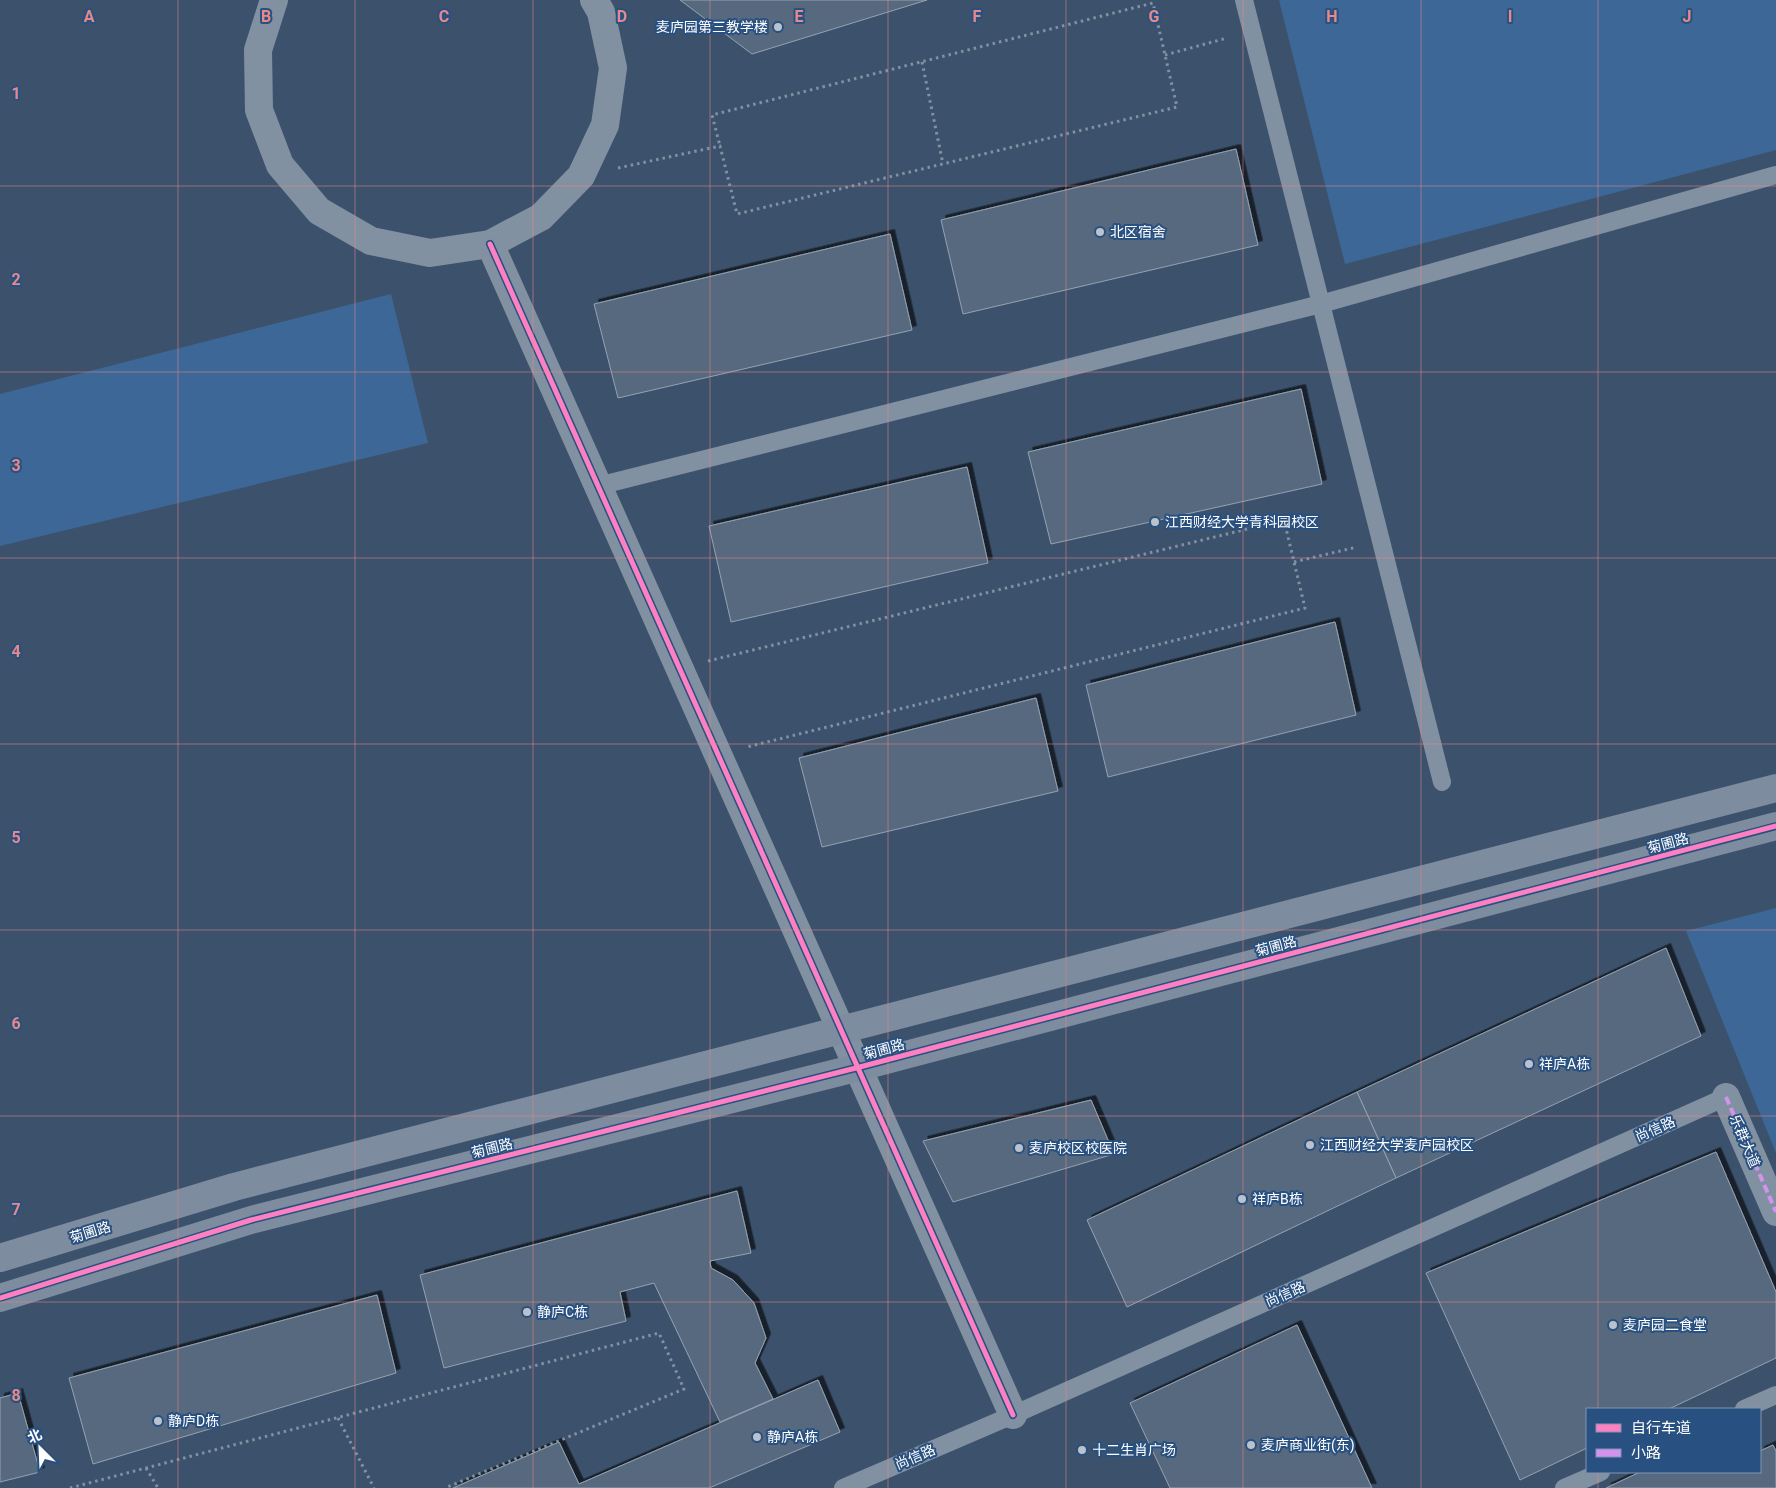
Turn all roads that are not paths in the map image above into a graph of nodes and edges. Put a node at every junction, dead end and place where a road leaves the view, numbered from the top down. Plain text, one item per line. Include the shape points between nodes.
1 (274, 0) edge
2 (594, 0) edge
3 (1244, 0) edge
4 (1776, 175) edge
5 (490, 244) junction
6 (1321, 304) junction
7 (598, 486) junction
8 (1442, 782) dead end
9 (1776, 788) edge
10 (1776, 826) edge
11 (839, 1030) junction
12 (856, 1068) junction
13 (1726, 1097) joint
14 (1776, 1212) edge
15 (0, 1258) edge
16 (0, 1298) edge
17 (1776, 1395) edge
18 (1746, 1408) edge
19 (1013, 1415) junction
20 (1599, 1473) edge
21 (843, 1488) edge
22 (1564, 1488) edge

1 - 5 street via 258,50 259,110 280,165 319,212 371,241 430,253
2 - 5 street via 601,12 613,68 605,124 581,176 541,217
3 - 6 lane
4 - 6 lane
5 - 7 street
6 - 7 lane
6 - 8 lane
7 - 11 street
9 - 11 street, 菊圃路
10 - 12 street, 菊圃路
11 - 12 street
11 - 15 street, 菊圃路 via 234,1187
12 - 16 street, 菊圃路 via 251,1220
12 - 19 street
13 - 14 street, 乐群大道
13 - 19 lane, 尚信路
17 - 18 lane
19 - 21 lane, 尚信路
20 - 22 lane

